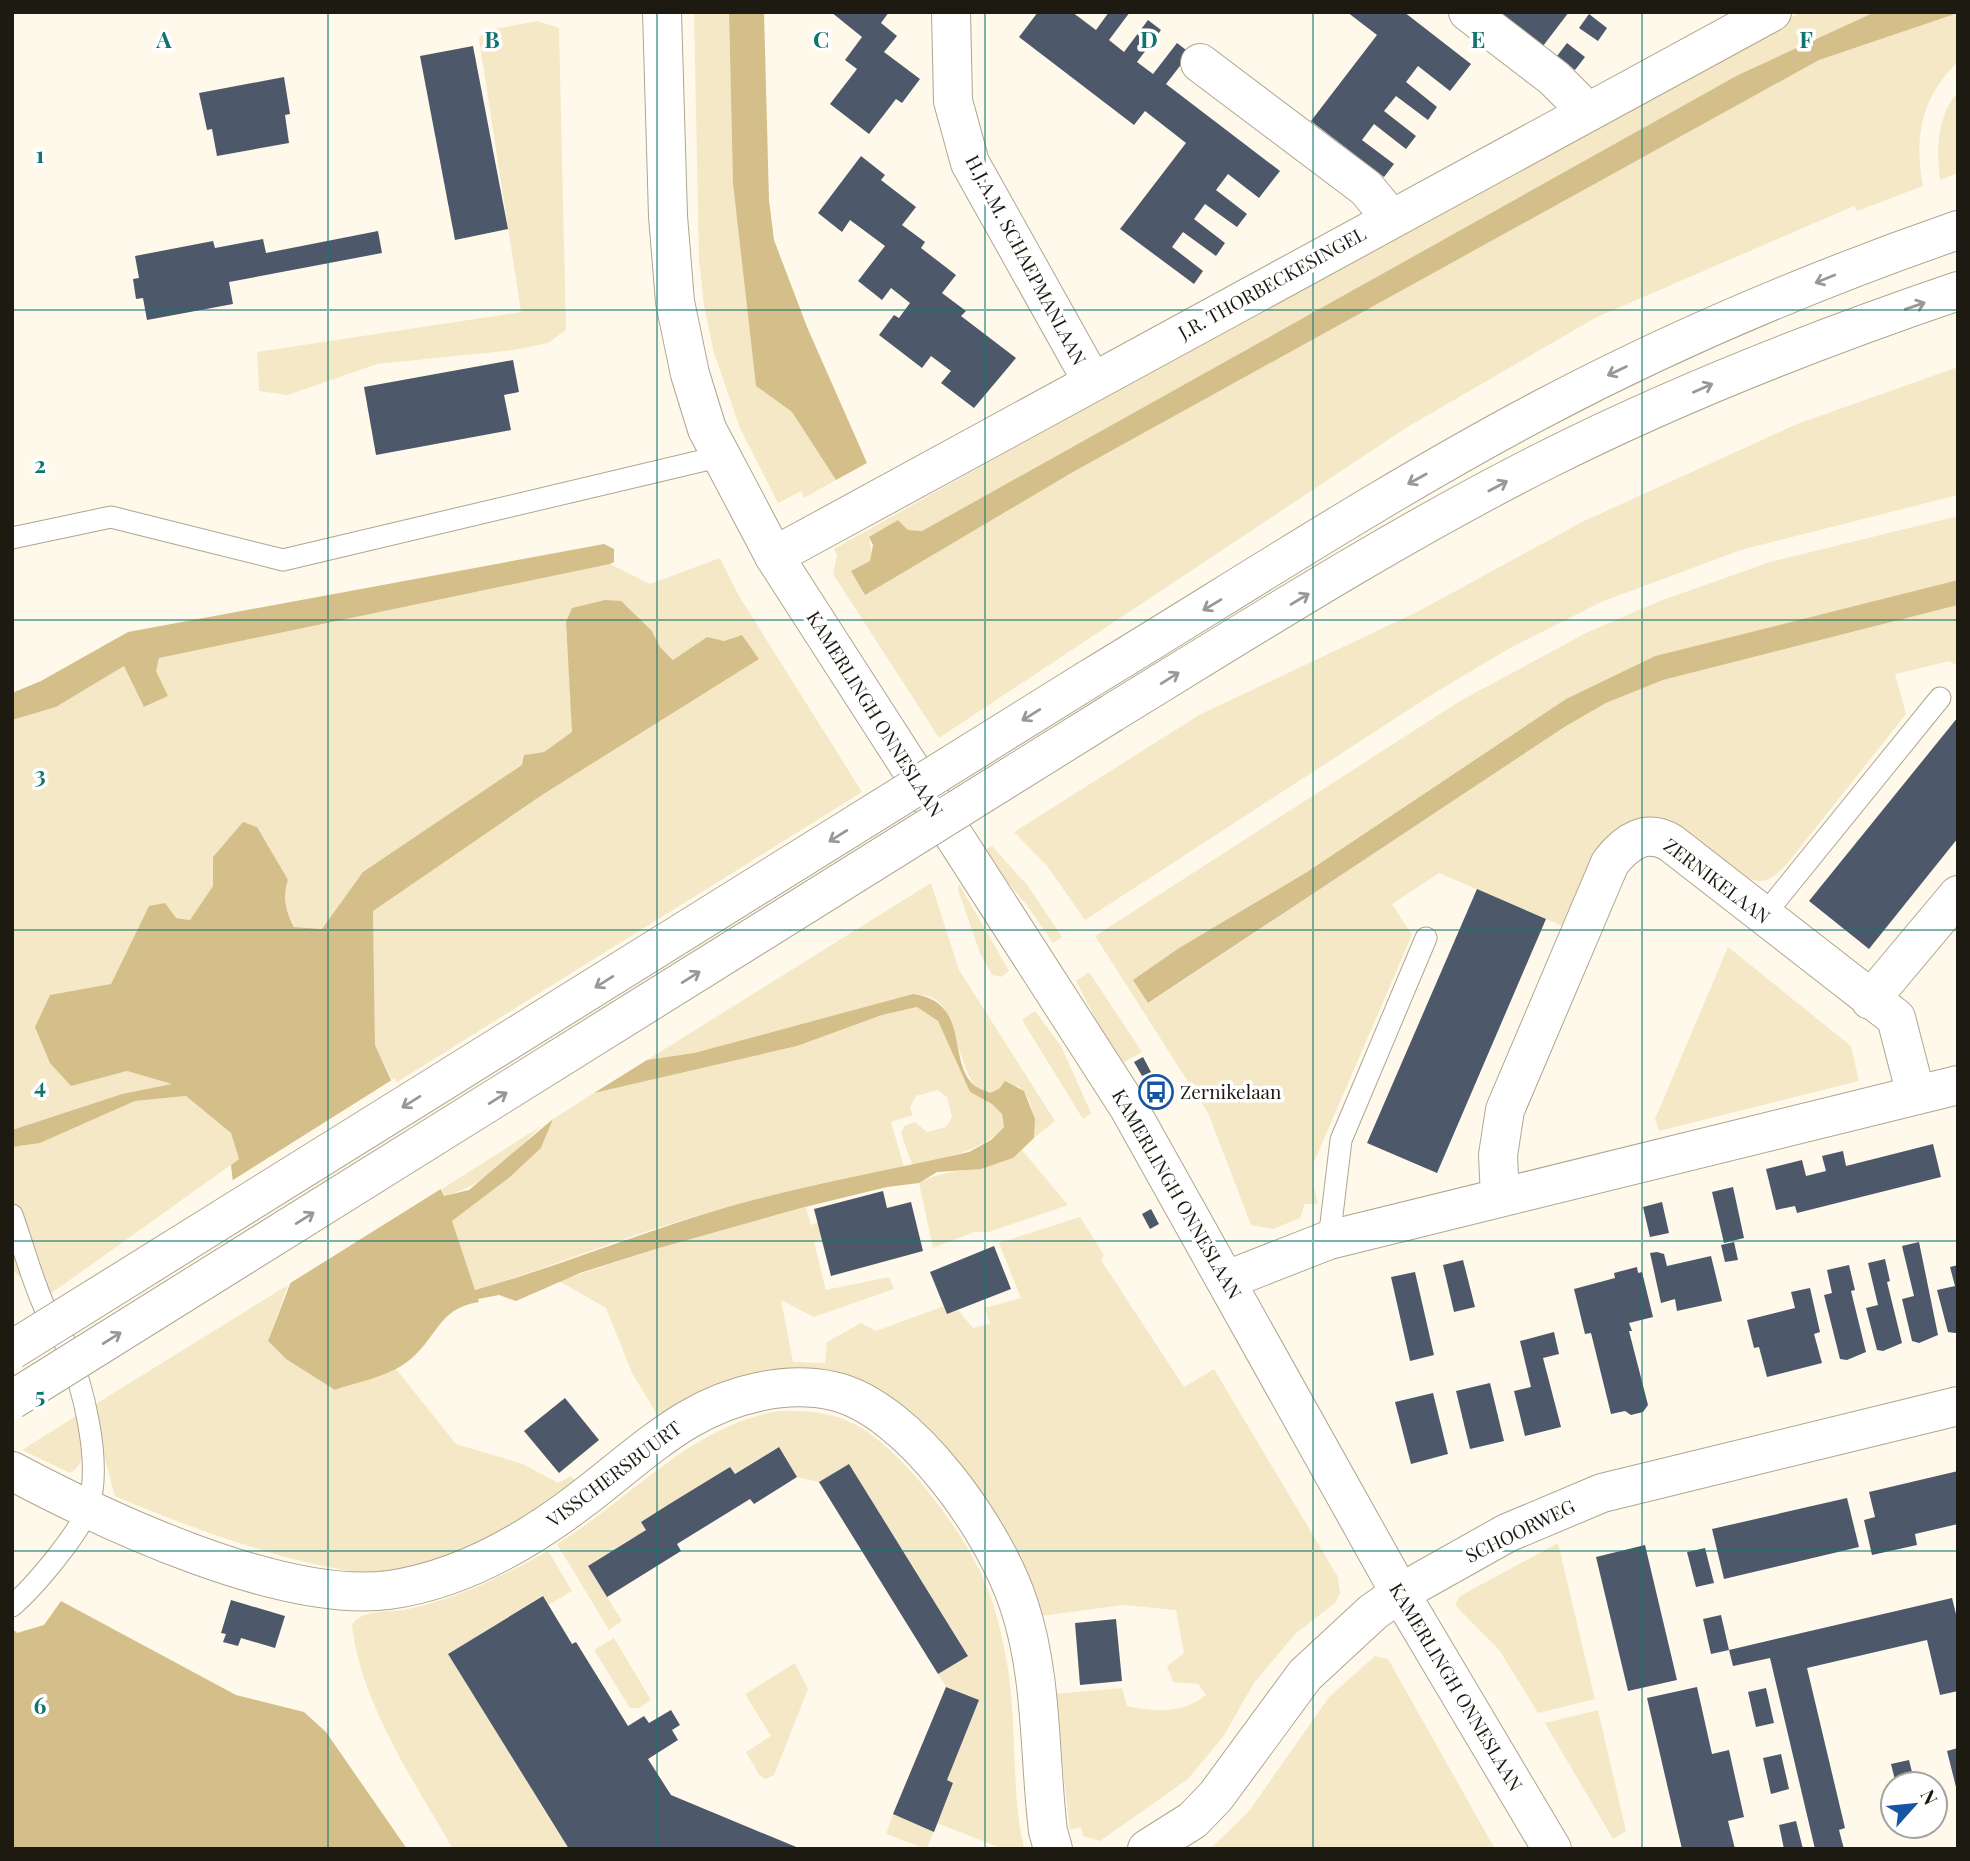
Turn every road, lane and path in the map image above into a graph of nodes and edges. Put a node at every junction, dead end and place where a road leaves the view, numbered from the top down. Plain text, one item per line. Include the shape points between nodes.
1 (662, 12) edge
2 (951, 12) edge
3 (1468, 12) edge
4 (1772, 12) edge
5 (1200, 63) dead end
6 (1588, 112) junction
7 (1391, 218) junction
8 (1958, 230) edge
9 (1958, 291) edge
10 (1092, 381) junction
11 (722, 456) junction
12 (12, 538) edge
13 (774, 556) junction
14 (1940, 698) dead end
15 (1958, 895) edge
16 (1764, 915) junction
17 (1426, 937) dead end
18 (1870, 999) junction
19 (1958, 1085) edge
20 (1916, 1095) junction
21 (1500, 1197) junction
22 (12, 1215) edge
23 (1329, 1240) junction
24 (1227, 1280) junction
25 (12, 1350) edge
26 (12, 1400) edge
27 (1958, 1406) edge
28 (12, 1471) edge
29 (88, 1509) junction
30 (1400, 1593) junction
31 (12, 1606) edge
32 (1053, 1849) edge
33 (1147, 1849) edge
34 (1552, 1849) edge

1 - 11 street, KAMERLINGH ONNESLAAN via 675,302 696,394
2 - 10 street, H.J.A.M. SCHAEPMANLAAN via 953,101 970,163
3 - 6 street via 1554,78
4 - 6 street, J.R. THORBECKESINGEL
5 - 7 street via 1366,188
6 - 7 street, J.R. THORBECKESINGEL
7 - 10 street, J.R. THORBECKESINGEL
8 -> 25 street, bridge via 1737,315 1604,377 1371,505
26 -> 9 street, bridge via 1112,713 1424,525 1547,460 1775,356
10 - 13 street, J.R. THORBECKESINGEL
11 - 12 lane via 283,560 111,517
11 - 13 street, KAMERLINGH ONNESLAAN
13 - 24 street, KAMERLINGH ONNESLAAN via 1129,1108
14 - 16 lane
15 - 18 street
16 - 18 street, ZERNIKELAAN
16 - 21 street, ZERNIKELAAN via 1664,839 1646,836 1619,851 1505,1110 1498,1155
17 - 23 lane via 1341,1140
18 - 20 street, ZERNIKELAAN via 1896,1018
19 - 20 street
20 - 21 street
21 - 23 street
22 - 29 lane via 44,1308 65,1343 78,1384 93,1467
23 - 24 street
24 - 30 street, KAMERLINGH ONNESLAAN
27 - 30 street, SCHOORWEG via 1602,1493 1507,1533
28 - 29 street, VISSCHERSBUURT
29 - 31 lane via 36,1586
29 - 32 street, VISSCHERSBUURT via 155,1539 283,1581 313,1588 386,1590 486,1560 542,1528 664,1435 718,1404 756,1392 806,1386 835,1391 861,1401 913,1441 964,1501 1006,1573 1026,1632
30 - 33 street, SCHOORWEG via 1305,1675 1216,1796 1193,1820
30 - 34 street, KAMERLINGH ONNESLAAN

